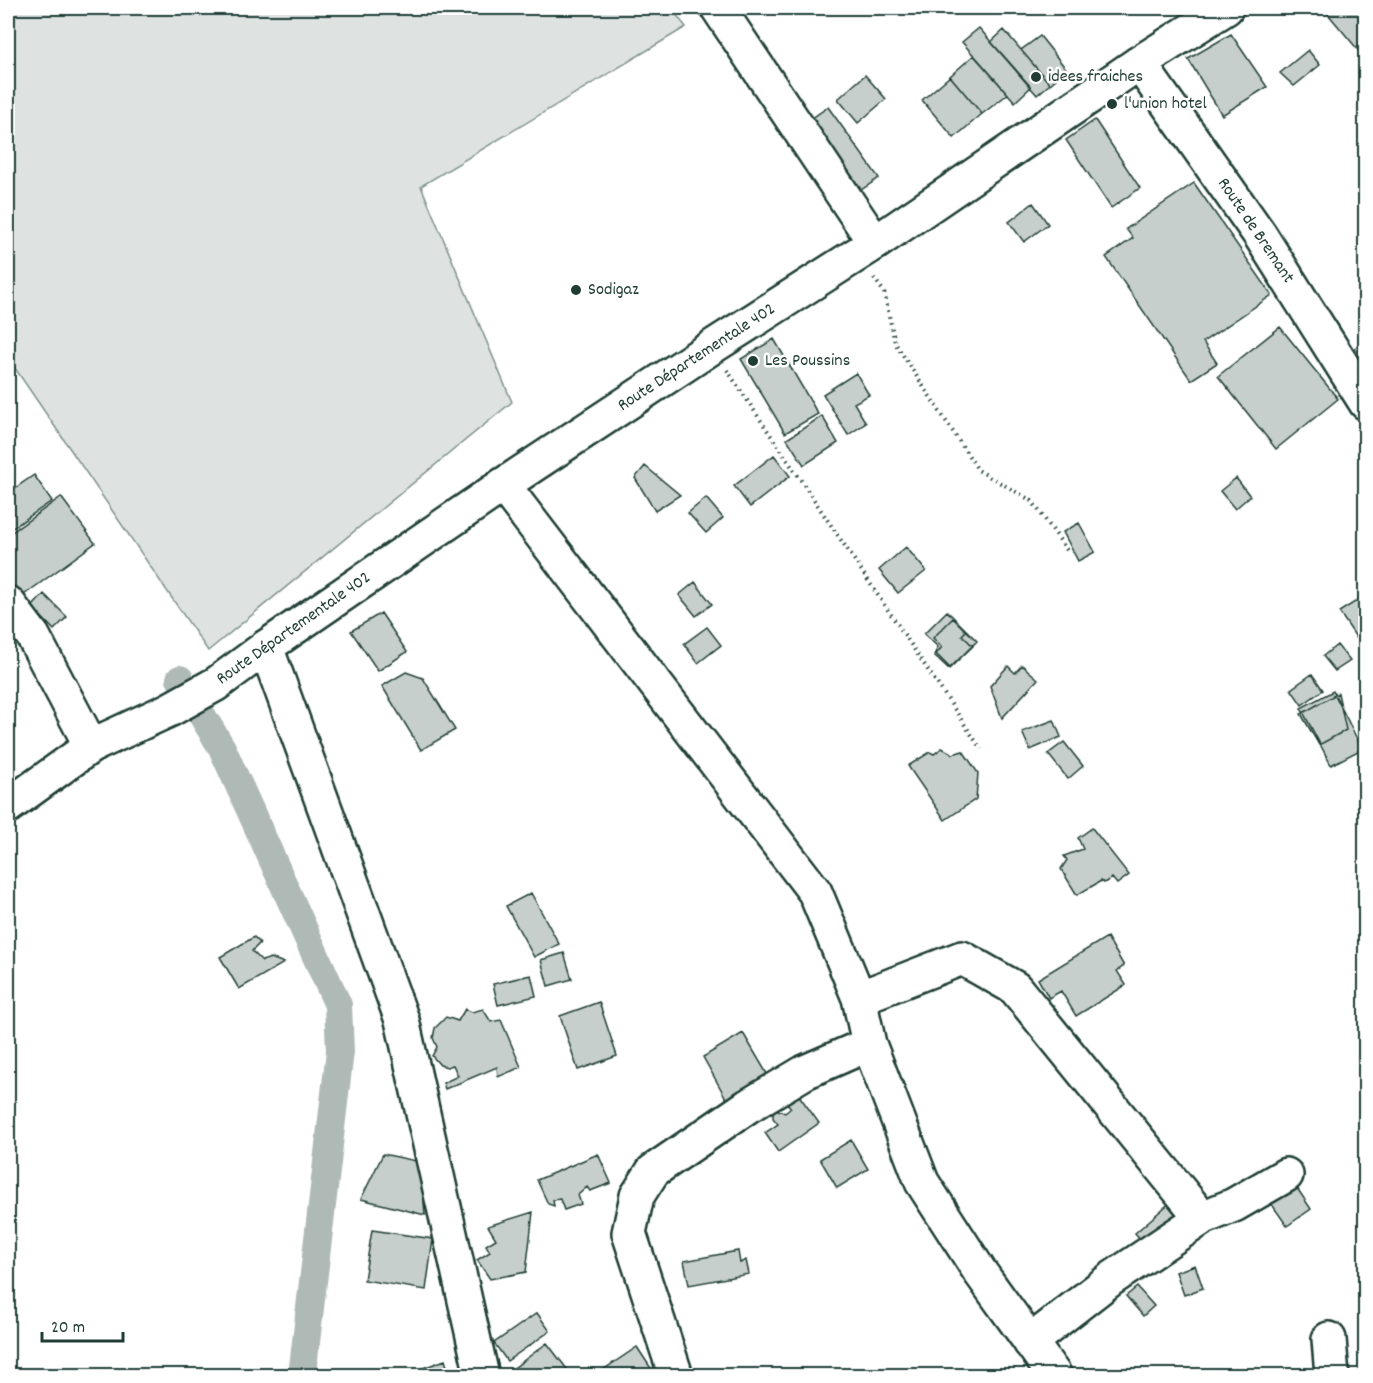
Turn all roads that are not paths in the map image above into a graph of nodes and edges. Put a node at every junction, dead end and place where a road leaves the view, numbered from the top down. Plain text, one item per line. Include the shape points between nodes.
1 (718, 8) edge
2 (1226, 8) edge
3 (1139, 63) junction
4 (866, 248) junction
5 (1365, 403) edge
6 (503, 485) junction
7 (8, 603) edge
8 (267, 647) junction
9 (91, 746) junction
10 (8, 807) edge
11 (859, 998) junction
12 (869, 1044) junction
13 (1286, 1176) dead end
14 (1202, 1218) junction
15 (1329, 1339) dead end
16 (1030, 1342) junction
17 (482, 1376) edge
18 (676, 1376) edge
19 (1055, 1376) edge
20 (1332, 1376) edge

1 - 4 street
2 - 3 street, Route Départementale 402
3 - 4 street, Route Départementale 402
3 - 5 street, Route de Bremant via 1260,235
4 - 6 street, Route Départementale 402
6 - 8 street, Route Départementale 402
6 - 11 street via 814,892
7 - 9 street via 33,636
8 - 9 street, Route Départementale 402 via 216,684
8 - 17 street via 402,1020
9 - 10 street, Route Départementale 402
11 - 12 street
11 - 14 street via 962,958 1015,988
12 - 16 street via 922,1182
12 - 18 street via 805,1072 748,1106 653,1170 636,1196 629,1233
13 - 14 street
14 - 16 street via 1111,1279
15 - 20 street
16 - 19 street

